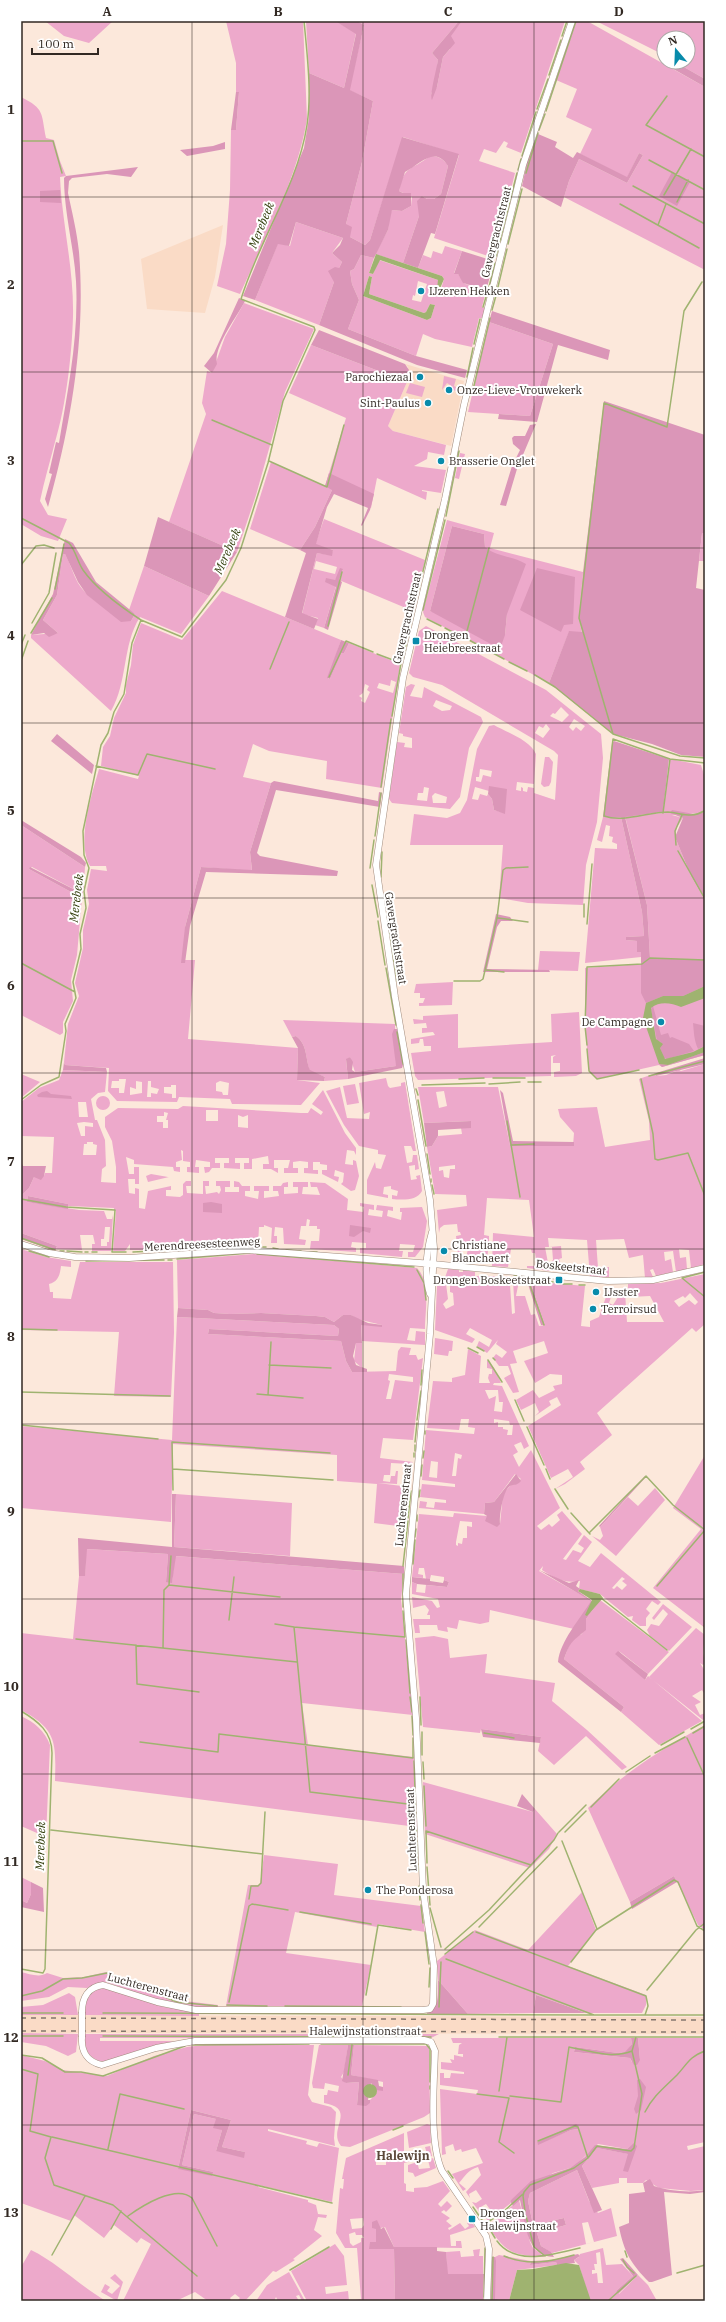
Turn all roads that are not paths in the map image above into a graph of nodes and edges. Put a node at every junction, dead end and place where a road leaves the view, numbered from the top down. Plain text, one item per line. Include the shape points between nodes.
1 (572, 21) edge
2 (432, 1231) junction
3 (21, 1244) edge
4 (426, 1263) junction
5 (433, 1264) junction
6 (705, 1268) edge
7 (431, 1299) junction
8 (82, 2050) joint
9 (487, 2301) edge

1 - 2 street, Gavergrachtstraat via 523,165 472,375 403,678 377,848 376,880 430,1200
2 - 4 street, Gavergrachtstraat
2 - 5 street, Gavergrachtstraat
3 - 4 street, Merendreesesteenweg via 61,1255 101,1258 247,1250
4 - 5 street, Merendreesesteenweg
4 - 7 street, Luchterenstraat via 426,1278
5 - 6 street, Boskeetstraat via 608,1281 653,1280
5 - 7 street, Luchterenstraat
7 - 8 street, Luchterenstraat, bridge via 406,1594 416,1718 423,1890 434,1966 433,2004 430,2009 422,2010 202,2010 157,2002 106,1985 98,1986 86,1994 82,2005
8 - 9 street, Halewijnstationstraat via 90,2061 102,2065 161,2047 195,2041 431,2042 435,2051 437,2160 486,2236 489,2249

